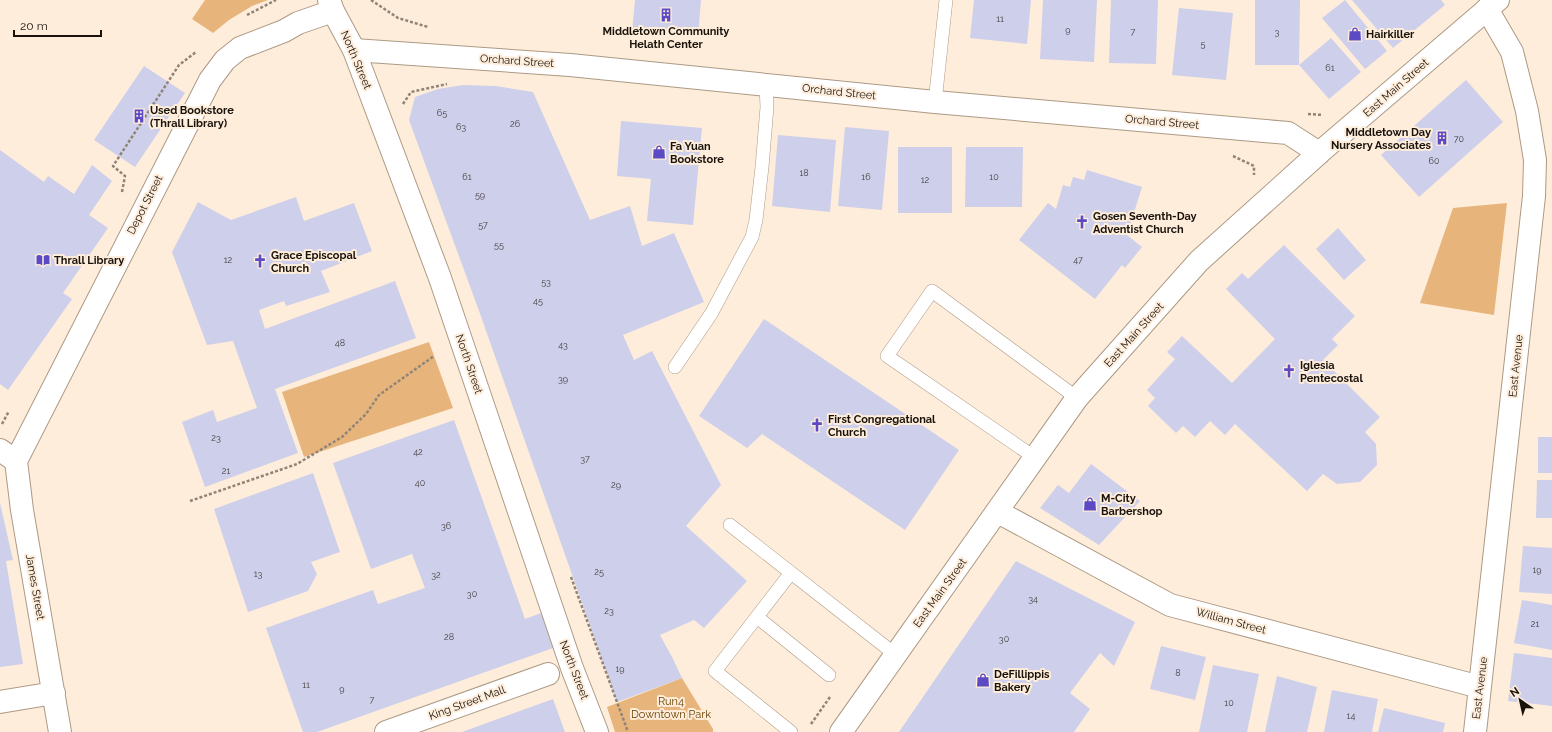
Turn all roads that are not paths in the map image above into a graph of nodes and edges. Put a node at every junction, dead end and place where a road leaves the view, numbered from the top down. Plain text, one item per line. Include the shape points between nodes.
1 (946, 0) edge
2 (1492, 4) edge
3 (331, 5) edge
4 (354, 50) junction
5 (766, 85) junction
6 (935, 102) junction
7 (1319, 153) junction
8 (675, 367) dead end
9 (1077, 398) junction
10 (8, 455) edge
11 (1034, 457) junction
12 (998, 512) junction
13 (730, 526) dead end
14 (790, 574) junction
15 (757, 617) junction
16 (896, 655) junction
17 (548, 674) dead end
18 (829, 675) dead end
19 (1480, 687) junction
20 (54, 693) junction
21 (0, 702) edge
22 (60, 732) edge
23 (386, 732) edge
24 (597, 732) edge
25 (791, 732) edge
26 (841, 732) edge
27 (1475, 732) edge

1 - 6 lane
2 - 7 street, East Main Street
2 - 19 street, East Avenue via 1512,52 1536,160
3 - 4 street, North Street
3 - 10 street, Depot Street via 240,48 225,60 210,80
4 - 5 street, Orchard Street via 570,64
4 - 24 street, North Street via 440,278 569,660
5 - 6 street, Orchard Street
5 - 8 lane via 767,106 762,167 752,237 711,314
6 - 7 street, Orchard Street via 1288,133
7 - 9 street, East Main Street via 1199,261
9 - 11 street, East Main Street
9 - 11 lane via 932,291 887,356
10 - 20 street, James Street via 22,510
11 - 12 street, East Main Street
12 - 16 street, East Main Street
12 - 19 street, William Street via 1170,605
13 - 14 lane
14 - 15 lane
14 - 16 lane
15 - 18 lane
15 - 25 lane via 715,671
16 - 26 street, East Main Street
17 - 23 street, King Street Mall
19 - 27 street, East Avenue
20 - 21 street
20 - 22 street, James Street

